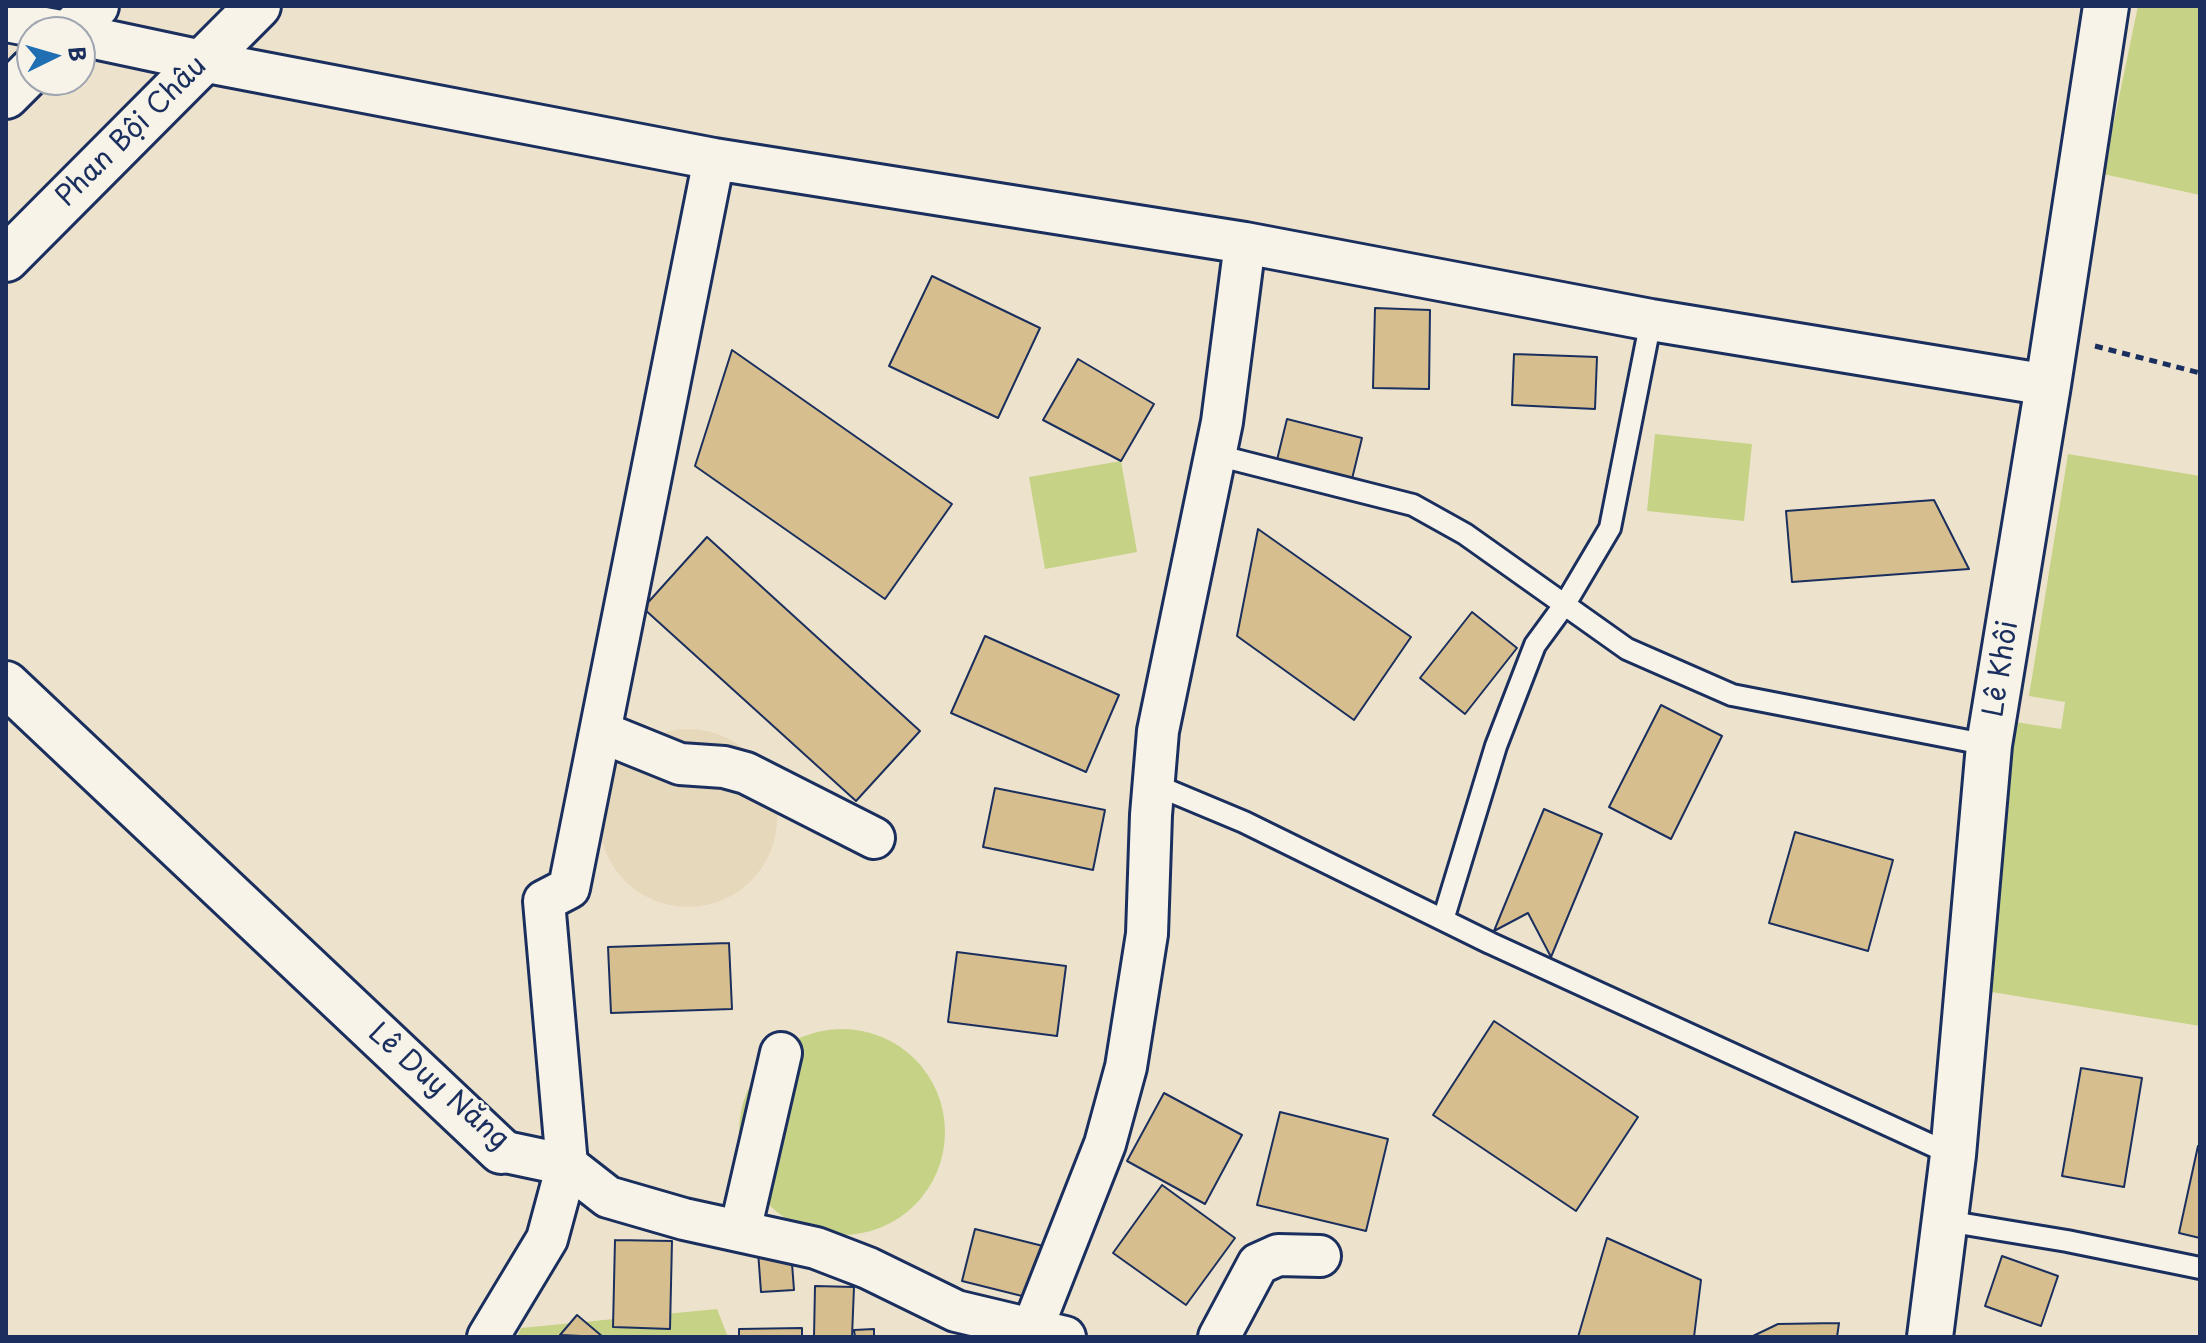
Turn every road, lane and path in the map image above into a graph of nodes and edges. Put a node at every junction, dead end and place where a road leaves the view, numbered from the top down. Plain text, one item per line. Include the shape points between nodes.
1 (258, 6) edge
2 (2106, 6) edge
3 (96, 38) edge
4 (202, 61) junction
5 (714, 159) junction
6 (1245, 243) junction
7 (6, 259) edge
8 (1651, 320) junction
9 (2056, 335) junction
10 (2200, 373) edge
11 (2048, 385) junction
12 (1216, 455) junction
13 (1565, 604) junction
14 (6, 684) edge
15 (601, 732) junction
16 (1989, 745) junction
17 (1153, 784) junction
18 (874, 838) dead end
19 (1443, 920) junction
20 (781, 1053) dead end
21 (501, 1151) joint
22 (1953, 1155) junction
23 (567, 1165) junction
24 (1946, 1221) junction
25 (740, 1231) junction
26 (1320, 1256) dead end
27 (2200, 1268) edge
28 (1042, 1335) edge
29 (488, 1337) edge
30 (1219, 1337) edge
31 (1930, 1337) edge

1 - 4 street, Phan Bội Châu
2 - 9 street, Lê Khôi
3 - 4 street
4 - 5 street
4 - 7 street, Phan Bội Châu
5 - 6 street
5 - 15 street
6 - 8 street
6 - 12 street
8 - 11 street
8 - 13 lane via 1610,528
9 - 10 path
9 - 11 street, Lê Khôi
11 - 16 street, Lê Khôi
12 - 13 lane via 1413,505 1465,534
12 - 17 street via 1158,731
13 - 16 lane via 1627,649 1732,695
13 - 19 lane via 1535,645 1496,746
14 - 21 street, Lê Duy Năng
15 - 18 street via 680,764 746,773
15 - 23 street via 569,888 544,901
16 - 22 street, Lê Khôi
17 - 19 lane via 1244,822
17 - 28 street via 1147,934 1126,1067
19 - 22 lane
20 - 25 street
21 - 23 street, Lê Duy Năng
22 - 24 street, Lê Khôi
23 - 25 street, Lê Duy Năng via 608,1197
23 - 29 street via 547,1239
24 - 27 lane
24 - 31 street, Lê Khôi
25 - 28 street, Lê Duy Năng via 816,1248 956,1311
26 - 30 street via 1278,1255 1258,1264

